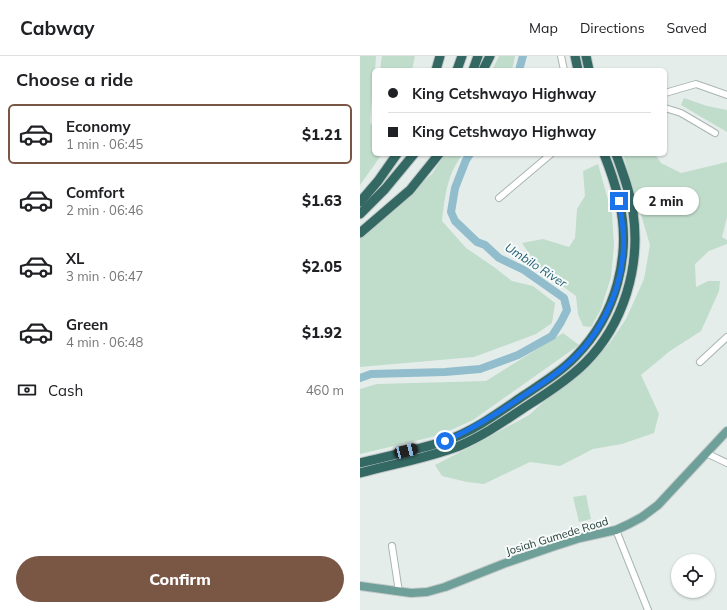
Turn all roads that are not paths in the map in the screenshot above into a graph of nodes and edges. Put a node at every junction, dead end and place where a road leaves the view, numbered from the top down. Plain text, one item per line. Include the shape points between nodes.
1 (440, 56) edge
2 (462, 56) edge
3 (478, 56) edge
4 (490, 56) edge
5 (561, 56) edge
6 (575, 56) edge
7 (586, 56) edge
8 (437, 68) edge
9 (458, 68) edge
10 (474, 68) edge
11 (484, 68) edge
12 (564, 68) edge
13 (578, 68) edge
14 (589, 68) edge
15 (667, 92) edge
16 (727, 94) edge
17 (667, 109) edge
18 (715, 134) dead end
19 (396, 156) edge
20 (412, 156) edge
21 (430, 156) edge
22 (436, 156) edge
23 (549, 156) edge
24 (605, 156) edge
25 (617, 156) edge
26 (499, 198) dead end
27 (360, 202) edge
28 (360, 214) edge
29 (379, 217) junction
30 (360, 233) edge
31 (727, 337) edge
32 (700, 362) dead end
33 (727, 431) edge
34 (706, 453) junction
35 (360, 463) edge
36 (727, 463) edge
37 (392, 465) junction
38 (360, 473) edge
39 (360, 478) edge
40 (616, 530) junction
41 (392, 546) dead end
42 (360, 586) edge
43 (399, 592) junction
44 (648, 610) edge

1 - 8 highway
2 - 9 highway
3 - 10 highway
4 - 11 highway
5 - 12 street
6 - 13 highway
7 - 14 highway
15 - 16 street via 696,84
17 - 18 street via 681,113
19 - 27 highway
20 - 28 highway
21 - 29 highway via 415,177
22 - 29 highway via 410,190
23 - 26 street
24 - 35 highway via 619,201 623,256 621,272 610,306 587,344 563,368 471,430 445,441
25 - 37 highway via 633,212 634,263 618,315 596,351 556,387 485,433 457,446
29 - 30 highway
31 - 32 street
33 - 34 main road, Josiah Gumede Road
34 - 36 street
34 - 40 main road, Josiah Gumede Road via 658,506
37 - 38 highway
37 - 39 highway
40 - 43 main road, Josiah Gumede Road via 552,547 445,587 427,592
40 - 44 street
41 - 43 street
42 - 43 main road, Josiah Gumede Road

